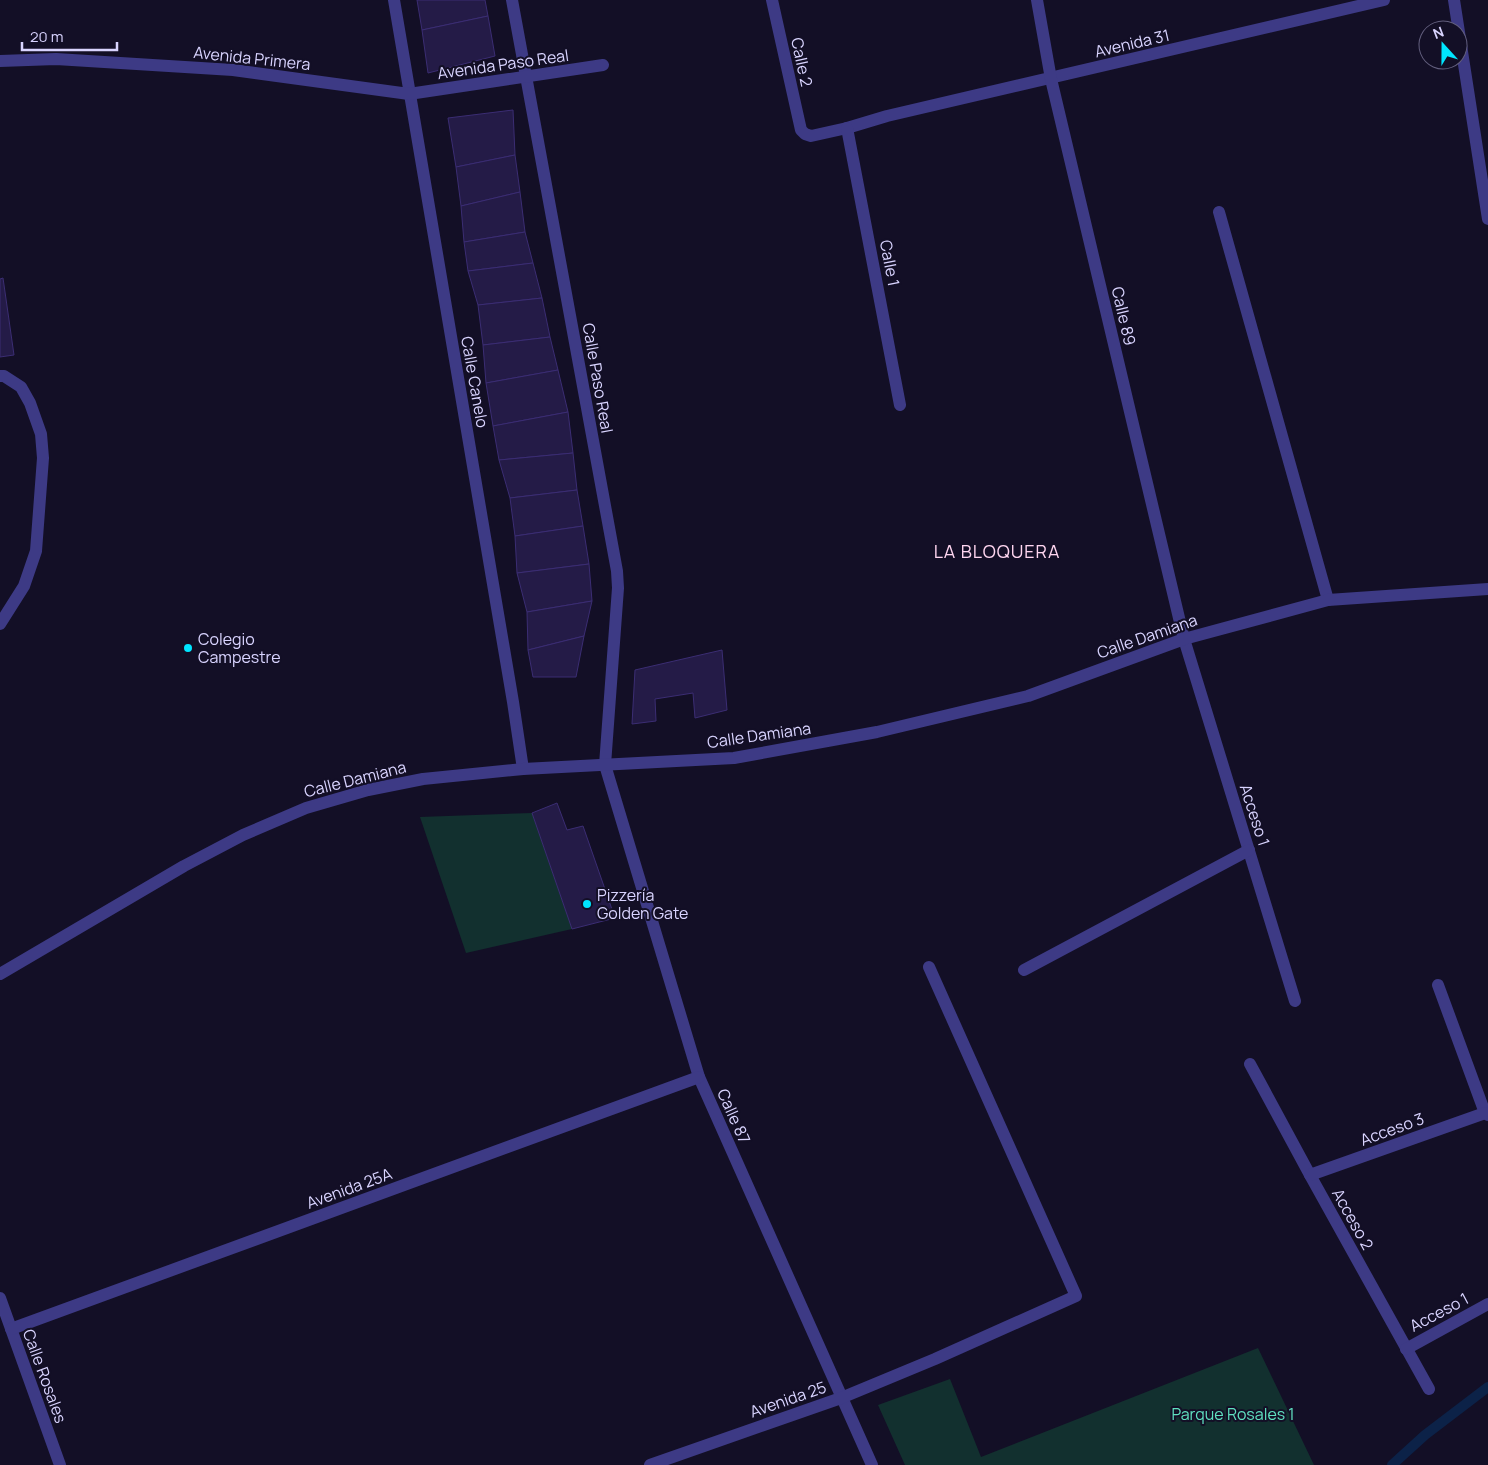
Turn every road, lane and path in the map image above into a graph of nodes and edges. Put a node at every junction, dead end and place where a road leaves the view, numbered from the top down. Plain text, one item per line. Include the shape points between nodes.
1 (394, 0) edge
2 (512, 0) edge
3 (772, 0) edge
4 (1037, 0) edge
5 (1384, 0) edge
6 (1454, 0) edge
7 (0, 61) edge
8 (603, 65) dead end
9 (526, 77) junction
10 (1051, 79) junction
11 (409, 94) junction
12 (847, 128) junction
13 (801, 130) joint
14 (1220, 212) dead end
15 (1488, 218) edge
16 (0, 376) edge
17 (900, 405) dead end
18 (1488, 589) edge
19 (1328, 600) junction
20 (0, 624) edge
21 (1184, 639) junction
22 (605, 764) junction
23 (523, 770) junction
24 (1250, 850) junction
25 (929, 968) dead end
26 (1024, 970) dead end
27 (0, 974) edge
28 (1438, 985) dead end
29 (1295, 1001) dead end
30 (1250, 1064) dead end
31 (699, 1077) junction
32 (1486, 1114) edge
33 (1310, 1175) junction
34 (0, 1298) edge
35 (1488, 1304) edge
36 (11, 1329) junction
37 (1406, 1348) junction
38 (1429, 1389) dead end
39 (841, 1398) junction
40 (60, 1465) edge
41 (650, 1465) edge
42 (872, 1465) edge

1 - 11 street, Calle Canelo
2 - 9 street, Calle Paso Real
3 - 13 street, Calle 2
4 - 10 street, Calle 89
5 - 10 street, Avenida 31
6 - 15 street
7 - 11 street, Avenida Primera via 56,59 233,70
8 - 9 street, Avenida Paso Real
9 - 11 street, Avenida Paso Real
9 - 22 street, Calle Paso Real via 618,572
10 - 12 street, Avenida 31
10 - 21 street, Calle 89
11 - 23 street, Calle Canelo
12 - 13 street, Avenida 31 via 811,136
12 - 17 street, Calle 1
14 - 19 street
16 - 20 street via 21,387 30,403 41,434 44,458 36,551 24,586
18 - 19 street, Calle Damiana
19 - 21 street, Calle Damiana
21 - 22 street, Calle Damiana via 1028,696 877,732 734,758
21 - 24 street, Acceso 1
22 - 23 street, Calle Damiana
22 - 31 street, Calle 87
23 - 27 street, Calle Damiana via 423,779 368,790 306,808 243,835 184,866
24 - 26 street
24 - 29 street, Acceso 1
25 - 39 street, Avenida 25 via 1076,1296
28 - 32 street
30 - 33 street, Acceso 2
31 - 36 street, Avenida 25A
31 - 39 street, Calle 87
32 - 33 street, Acceso 3
33 - 37 street, Acceso 2
34 - 36 street, Calle Rosales
35 - 37 street, Acceso 1
36 - 40 street, Calle Rosales
37 - 38 street, Acceso 2
39 - 41 street, Avenida 25
39 - 42 street, Calle 87

